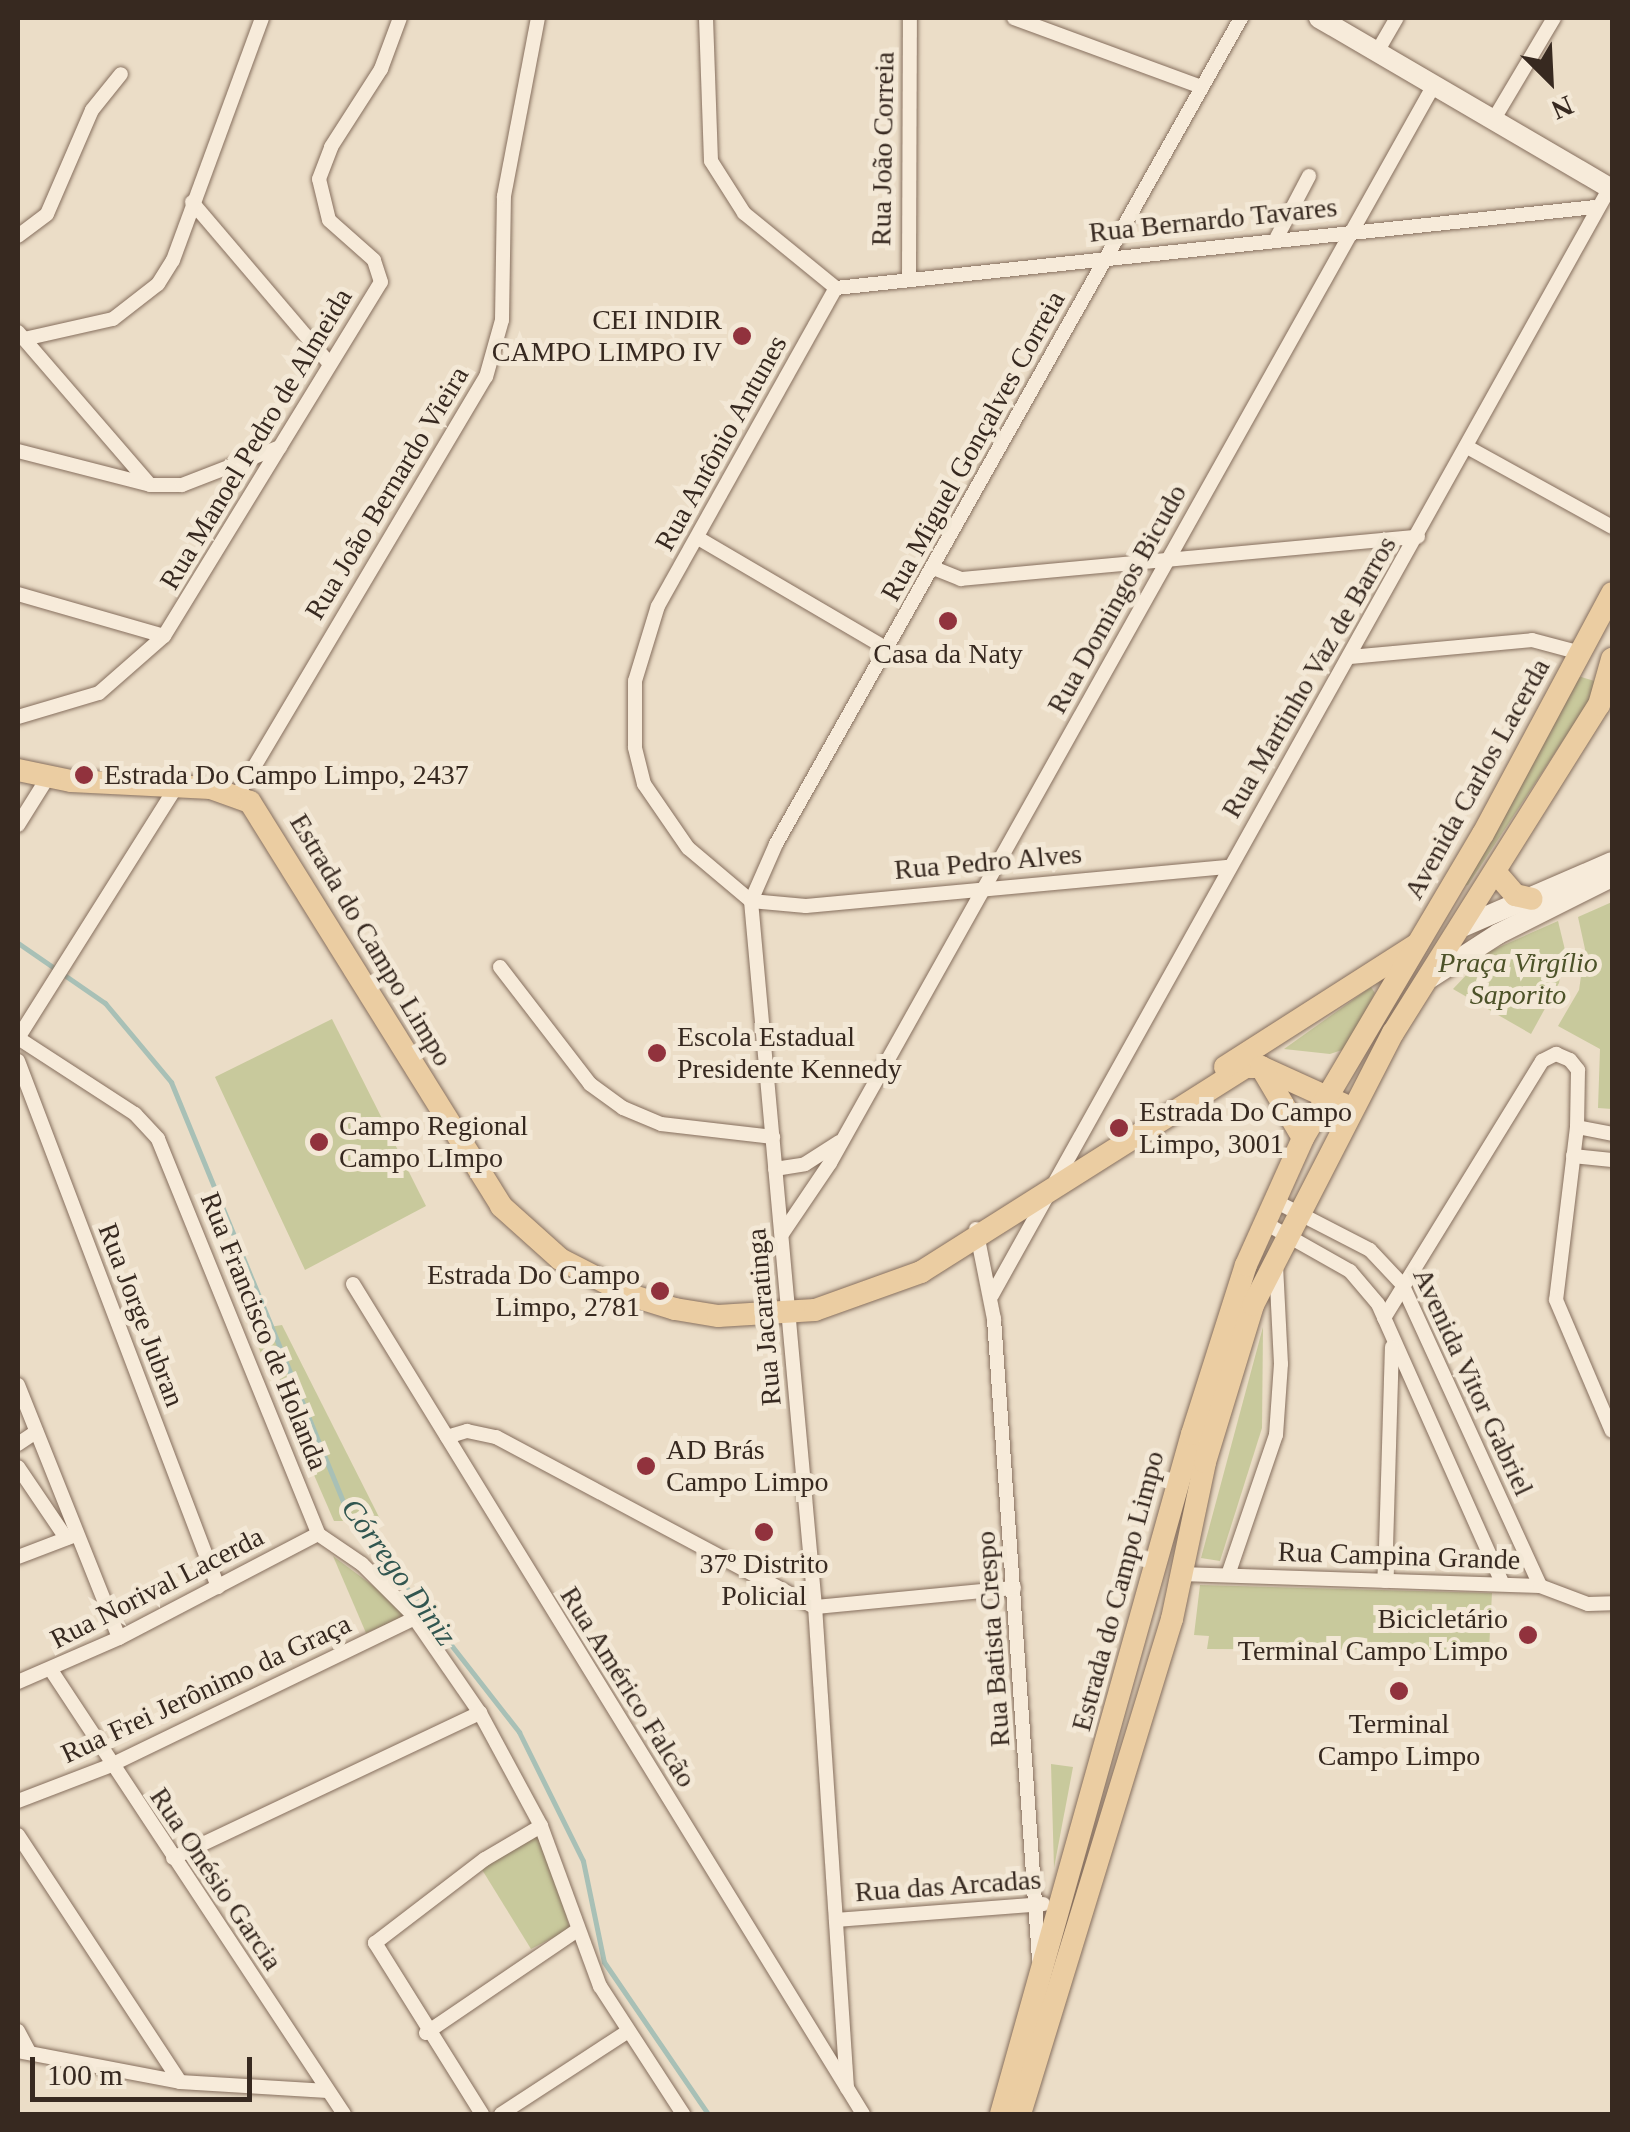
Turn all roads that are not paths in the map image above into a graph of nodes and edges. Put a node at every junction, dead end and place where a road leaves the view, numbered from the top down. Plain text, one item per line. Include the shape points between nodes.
1 (262, 18) edge
2 (400, 18) edge
3 (538, 18) edge
4 (706, 18) edge
5 (910, 18) edge
6 (1014, 18) edge
7 (1241, 18) edge
8 (1319, 18) edge
9 (1397, 18) edge
10 (1554, 18) edge
11 (1377, 52) junction
12 (122, 74) dead end
13 (1434, 85) junction
14 (1202, 87) junction
15 (1494, 120) junction
16 (1309, 176) dead end
17 (1612, 187) edge
18 (192, 202) junction
19 (1596, 207) junction
20 (1355, 229) junction
21 (18, 236) edge
22 (1277, 238) junction
23 (1107, 256) junction
24 (909, 280) junction
25 (836, 288) junction
26 (21, 336) edge
27 (329, 363) junction
28 (282, 447) junction
29 (1469, 448) junction
30 (18, 452) edge
31 (150, 485) junction
32 (1612, 527) edge
33 (1418, 537) junction
34 (698, 538) junction
35 (1166, 561) junction
36 (936, 569) junction
37 (1612, 593) edge
38 (18, 594) edge
39 (164, 636) junction
40 (887, 649) junction
41 (1582, 650) junction
42 (1350, 657) junction
43 (1612, 664) edge
44 (18, 716) edge
45 (18, 770) edge
46 (48, 777) junction
47 (176, 787) junction
48 (238, 794) junction
49 (18, 825) edge
50 (1612, 862) edge
51 (1230, 867) junction
52 (1498, 874) junction
53 (1612, 877) edge
54 (984, 886) junction
55 (1532, 899) junction
56 (751, 901) junction
57 (1462, 927) junction
58 (1422, 941) junction
59 (500, 967) dead end
60 (1361, 978) junction
61 (1424, 982) junction
62 (1389, 990) junction
63 (1393, 1033) junction
64 (18, 1038) edge
65 (18, 1061) edge
66 (1261, 1068) junction
67 (1327, 1096) junction
68 (1351, 1108) junction
69 (1577, 1127) junction
70 (1612, 1134) edge
71 (773, 1136) junction
72 (843, 1138) junction
73 (1303, 1138) junction
74 (1573, 1156) junction
75 (1612, 1160) edge
76 (775, 1169) junction
77 (1053, 1181) junction
78 (1286, 1206) junction
79 (782, 1234) junction
80 (978, 1234) junction
81 (1275, 1237) junction
82 (353, 1284) dead end
83 (1402, 1284) junction
84 (1259, 1290) junction
85 (992, 1294) junction
86 (788, 1314) junction
87 (1384, 1318) junction
88 (1280, 1319) junction
89 (1392, 1341) junction
90 (18, 1385) edge
91 (1612, 1431) edge
92 (36, 1432) junction
93 (447, 1437) junction
94 (18, 1444) edge
95 (18, 1467) edge
96 (318, 1534) junction
97 (70, 1537) junction
98 (18, 1557) edge
99 (1156, 1562) junction
100 (1181, 1574) junction
101 (1228, 1575) junction
102 (1385, 1581) junction
103 (1502, 1584) junction
104 (1540, 1586) junction
105 (218, 1587) junction
106 (1014, 1588) junction
107 (1612, 1602) edge
108 (815, 1607) junction
109 (414, 1618) junction
110 (1172, 1619) junction
111 (119, 1638) junction
112 (51, 1670) junction
113 (18, 1682) edge
114 (480, 1712) junction
115 (109, 1766) junction
116 (18, 1801) edge
117 (541, 1826) junction
118 (18, 1835) edge
119 (174, 1858) junction
120 (1064, 1902) junction
121 (1036, 1905) junction
122 (836, 1920) junction
123 (576, 1931) junction
124 (1040, 1980) junction
125 (18, 2031) edge
126 (627, 2032) junction
127 (426, 2033) junction
128 (23, 2052) edge
129 (180, 2082) junction
130 (847, 2088) junction
131 (328, 2091) junction
132 (344, 2114) edge
133 (482, 2114) edge
134 (500, 2114) edge
135 (684, 2114) edge
136 (862, 2114) edge
137 (1001, 2114) edge
138 (1020, 2114) edge

1 - 18 street
2 - 27 street, Rua Manoel Pedro de Almeida via 380,69 323,163 329,220 374,260 382,276
3 - 48 street, Rua João Bernardo Vieira via 504,196 502,320 486,377
4 - 25 street via 710,162 744,213
5 - 24 street, Rua João Correia
6 - 14 street
7 - 14 street, Rua Miguel Gonçalves Correia
8 - 11 main road
9 - 11 street
10 - 15 street
11 - 13 main road
12 - 21 street via 92,110 47,214
13 - 15 main road
13 - 20 street, Rua Domingos Bicudo
14 - 23 street, Rua Miguel Gonçalves Correia
15 - 17 main road
16 - 22 street
17 - 19 street, Rua Martinho Vaz de Barros
18 - 26 street via 174,260 142,302 100,324
18 - 27 street
19 - 20 street, Rua Bernardo Tavares
19 - 29 street, Rua Martinho Vaz de Barros
20 - 22 street, Rua Bernardo Tavares
20 - 35 street, Rua Domingos Bicudo
22 - 23 street, Rua Bernardo Tavares
23 - 24 street, Rua Bernardo Tavares
23 - 36 street, Rua Miguel Gonçalves Correia
24 - 25 street, Rua Bernardo Tavares
25 - 34 street, Rua Antônio Antunes
26 - 31 street
27 - 28 street, Rua Manoel Pedro de Almeida
28 - 31 street via 206,479
28 - 39 street, Rua Manoel Pedro de Almeida
29 - 32 street
29 - 33 street, Rua Martinho Vaz de Barros
30 - 31 street
33 - 35 street
33 - 42 street, Rua Martinho Vaz de Barros
34 - 40 street
34 - 56 street, Rua Antônio Antunes via 642,643 635,747 644,784 669,824
35 - 36 street via 960,578
35 - 54 street, Rua Domingos Bicudo
36 - 40 street, Rua Miguel Gonçalves Correia
37 - 41 main road, Avenida Carlos Lacerda
38 - 39 street
39 - 44 street, Rua Manoel Pedro de Almeida via 99,693
40 - 56 street, Rua Miguel Gonçalves Correia via 776,844
41 - 42 street via 1532,640
41 - 43 main road via 1601,644
41 - 58 main road, Avenida Carlos Lacerda
42 - 51 street, Rua Martinho Vaz de Barros
43 - 52 main road via 1599,704
45 - 46 main road
46 - 47 main road
46 - 49 street
47 - 48 main road
47 - 64 street
48 - 86 main road, Estrada do Campo Limpo via 266,823 478,1173 533,1238 591,1277 675,1309 718,1316
50 - 55 main road
51 - 54 street, Rua Pedro Alves
51 - 77 street, Rua Martinho Vaz de Barros
52 - 55 main road via 1515,895
52 - 57 main road
53 - 61 main road via 1498,934
54 - 56 street, Rua Pedro Alves via 806,906
54 - 72 street, Rua Domingos Bicudo
55 - 57 main road
56 - 71 street, Rua Jacaratinga
57 - 58 main road, Estrada do Campo Limpo
57 - 61 main road
58 - 60 main road, Estrada do Campo Limpo
58 - 62 main road, Avenida Carlos Lacerda
59 - 71 street via 590,1084 623,1108 661,1124
60 - 62 main road
60 - 77 main road, Estrada do Campo Limpo
61 - 63 main road, Estrada do Campo Limpo
62 - 63 main road via 1397,1013
62 - 67 main road, Estrada do Campo Limpo
63 - 68 main road, Estrada do Campo Limpo
64 - 96 street, Rua Francisco de Holanda via 135,1114 158,1139
65 - 105 street, Rua Jorge Jubran
66 - 67 main road
66 - 73 main road
66 - 77 main road, Estrada do Campo Limpo via 1234,1071
67 - 68 main road
67 - 73 main road, Estrada do Campo Limpo
68 - 78 main road, Estrada do Campo Limpo
69 - 70 street
69 - 74 street
69 - 83 street via 1578,1070 1551,1055 1505,1115
71 - 76 street, Rua Jacaratinga
72 - 76 street, Rua Domingos Bicudo via 805,1164
72 - 79 street, Rua Domingos Bicudo
73 - 78 main road, Estrada do Campo Limpo
74 - 75 street
74 - 91 street via 1556,1300
76 - 79 street, Rua Jacaratinga
77 - 80 main road, Estrada do Campo Limpo
77 - 85 street
78 - 81 main road, Estrada do Campo Limpo
78 - 83 street, Avenida Vitor Gabriel via 1370,1250
79 - 86 street, Rua Jacaratinga
80 - 85 street, Rua Batista Crespo
80 - 86 main road, Estrada do Campo Limpo via 887,1286
81 - 84 main road, Estrada do Campo Limpo
81 - 87 street, Avenida Vitor Gabriel via 1350,1271
81 - 88 street
81 - 99 main road, Estrada do Campo Limpo via 1224,1328
82 - 93 street, Rua Américo Falcão
83 - 87 street
83 - 104 street, Avenida Vitor Gabriel
84 - 88 street
84 - 100 main road, Estrada do Campo Limpo via 1209,1447
85 - 106 street, Rua Batista Crespo
86 - 108 street, Rua Jacaratinga
87 - 89 street, Avenida Vitor Gabriel
88 - 101 street via 1276,1435
89 - 102 street
89 - 103 street, Avenida Vitor Gabriel
90 - 92 street
92 - 94 street
92 - 97 street
93 - 108 street via 480,1431 496,1437
93 - 130 street, Rua Américo Falcão
95 - 97 street
96 - 105 street, Rua Norival Lacerda
96 - 109 street via 362,1564
97 - 98 street
97 - 111 street
99 - 110 main road
99 - 120 main road, Estrada do Campo Limpo
100 - 101 street, Rua Campina Grande
100 - 110 main road, Estrada do Campo Limpo
101 - 102 street, Rua Campina Grande
102 - 103 street, Rua Campina Grande
103 - 104 street, Rua Campina Grande
104 - 107 street, Rua Campina Grande via 1588,1604
105 - 111 street, Rua Norival Lacerda
106 - 108 street
106 - 121 street, Rua Batista Crespo
108 - 122 street, Rua Jacaratinga
109 - 114 street
109 - 115 street, Rua Frei Jerônimo da Graça
110 - 138 main road, Estrada do Campo Limpo
111 - 112 street, Rua Norival Lacerda
112 - 113 street, Rua Norival Lacerda
112 - 115 street, Rua Onésio Garcia
114 - 117 street
114 - 119 street
115 - 116 street, Rua Frei Jerônimo da Graça
115 - 119 street, Rua Onésio Garcia
117 - 123 street
117 - 127 street via 485,1859 374,1943
118 - 129 street
119 - 131 street, Rua Onésio Garcia
120 - 121 street, Rua das Arcadas
120 - 124 main road, Estrada do Campo Limpo
121 - 122 street, Rua das Arcadas
121 - 124 street, Rua Batista Crespo
122 - 130 street, Rua Jacaratinga
123 - 126 street
123 - 127 street
124 - 137 main road, Estrada do Campo Limpo
125 - 128 street
126 - 134 street
126 - 135 street
127 - 133 street
128 - 129 street
129 - 131 street
130 - 136 street, Rua Américo Falcão
131 - 132 street, Rua Onésio Garcia

